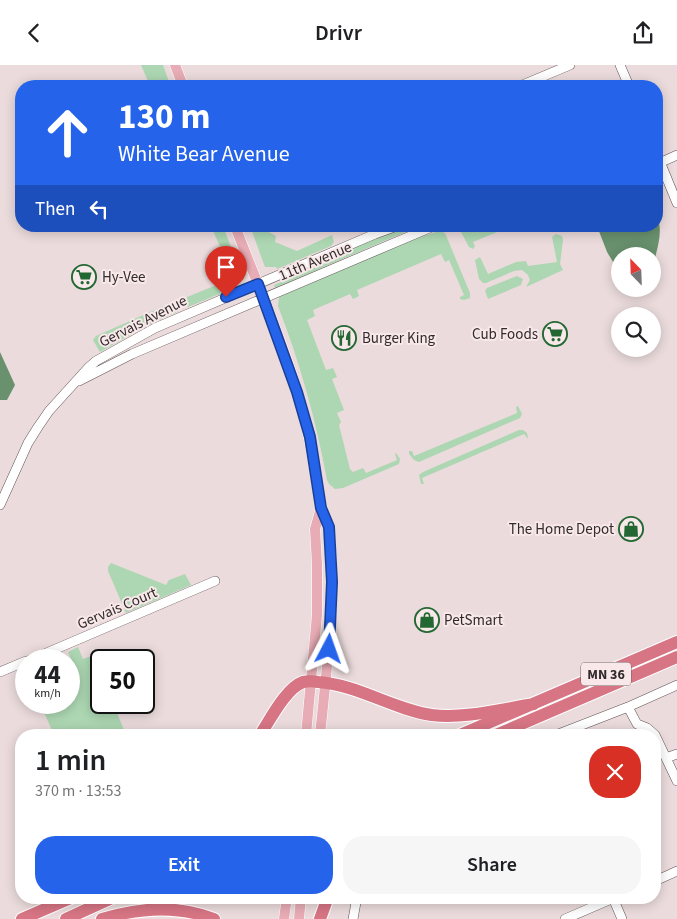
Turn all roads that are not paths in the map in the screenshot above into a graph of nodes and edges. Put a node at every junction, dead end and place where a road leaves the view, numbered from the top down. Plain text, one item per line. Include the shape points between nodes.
1 (175, 65) edge
2 (570, 65) edge
3 (620, 65) edge
4 (181, 80) edge
5 (534, 80) edge
6 (626, 80) edge
7 (677, 155) edge
8 (663, 161) edge
9 (663, 174) edge
10 (677, 203) edge
11 (237, 232) edge
12 (380, 232) edge
13 (420, 232) edge
14 (258, 284) junction
15 (263, 298) junction
16 (76, 382) junction
17 (0, 505) edge
18 (321, 508) junction
19 (216, 581) dead end
20 (677, 642) edge
21 (56, 649) edge
22 (677, 657) edge
23 (15, 666) edge
24 (0, 673) edge
25 (311, 681) junction
26 (326, 682) junction
27 (677, 685) edge
28 (534, 704) junction
29 (628, 707) junction
30 (264, 729) edge
31 (307, 729) edge
32 (321, 729) edge
33 (474, 729) edge
34 (510, 729) edge
35 (571, 729) edge
36 (647, 729) edge
37 (661, 748) edge
38 (677, 754) edge
39 (666, 758) junction
40 (677, 781) edge
41 (677, 871) edge
42 (661, 878) edge
43 (51, 904) edge
44 (57, 904) edge
45 (99, 904) edge
46 (286, 904) edge
47 (300, 904) edge
48 (325, 904) edge
49 (356, 904) edge
50 (600, 904) edge
51 (616, 904) edge
52 (22, 919) edge
53 (66, 919) edge
54 (102, 919) edge
55 (214, 919) edge
56 (284, 919) edge
57 (298, 919) edge
58 (320, 919) edge
59 (353, 919) edge
60 (565, 919) edge
61 (622, 919) edge

1 - 4 main road
2 - 5 street
3 - 6 street
7 - 8 street
9 - 10 street
11 - 14 main road
12 - 14 street, 11th Avenue
13 - 15 street, 11th Avenue
14 - 15 main road
14 - 16 street, Gervais Avenue via 124,344 96,361
15 - 16 street, Gervais Avenue via 132,354
15 - 18 main road via 304,415
16 - 17 street, Gervais Avenue via 49,411 28,443
18 - 25 main road via 315,529 317,600
18 - 26 main road via 329,527 332,567
19 - 21 street, Gervais Court
20 - 28 highway, MN 36
22 - 34 highway, MN 36
23 - 24 street
25 - 26 highway
25 - 30 highway via 294,687
25 - 31 main road
26 - 28 highway via 433,715 463,715
26 - 32 main road
27 - 29 street
28 - 33 highway, MN 36
29 - 35 street
29 - 36 street via 637,724
37 - 39 street
38 - 39 street
39 - 40 street
41 - 42 street
43 - 52 highway
44 - 52 highway
45 - 53 highway
46 - 56 main road
47 - 57 main road
48 - 58 highway
49 - 59 street
50 - 60 street
51 - 61 street
54 - 55 highway via 158,909

